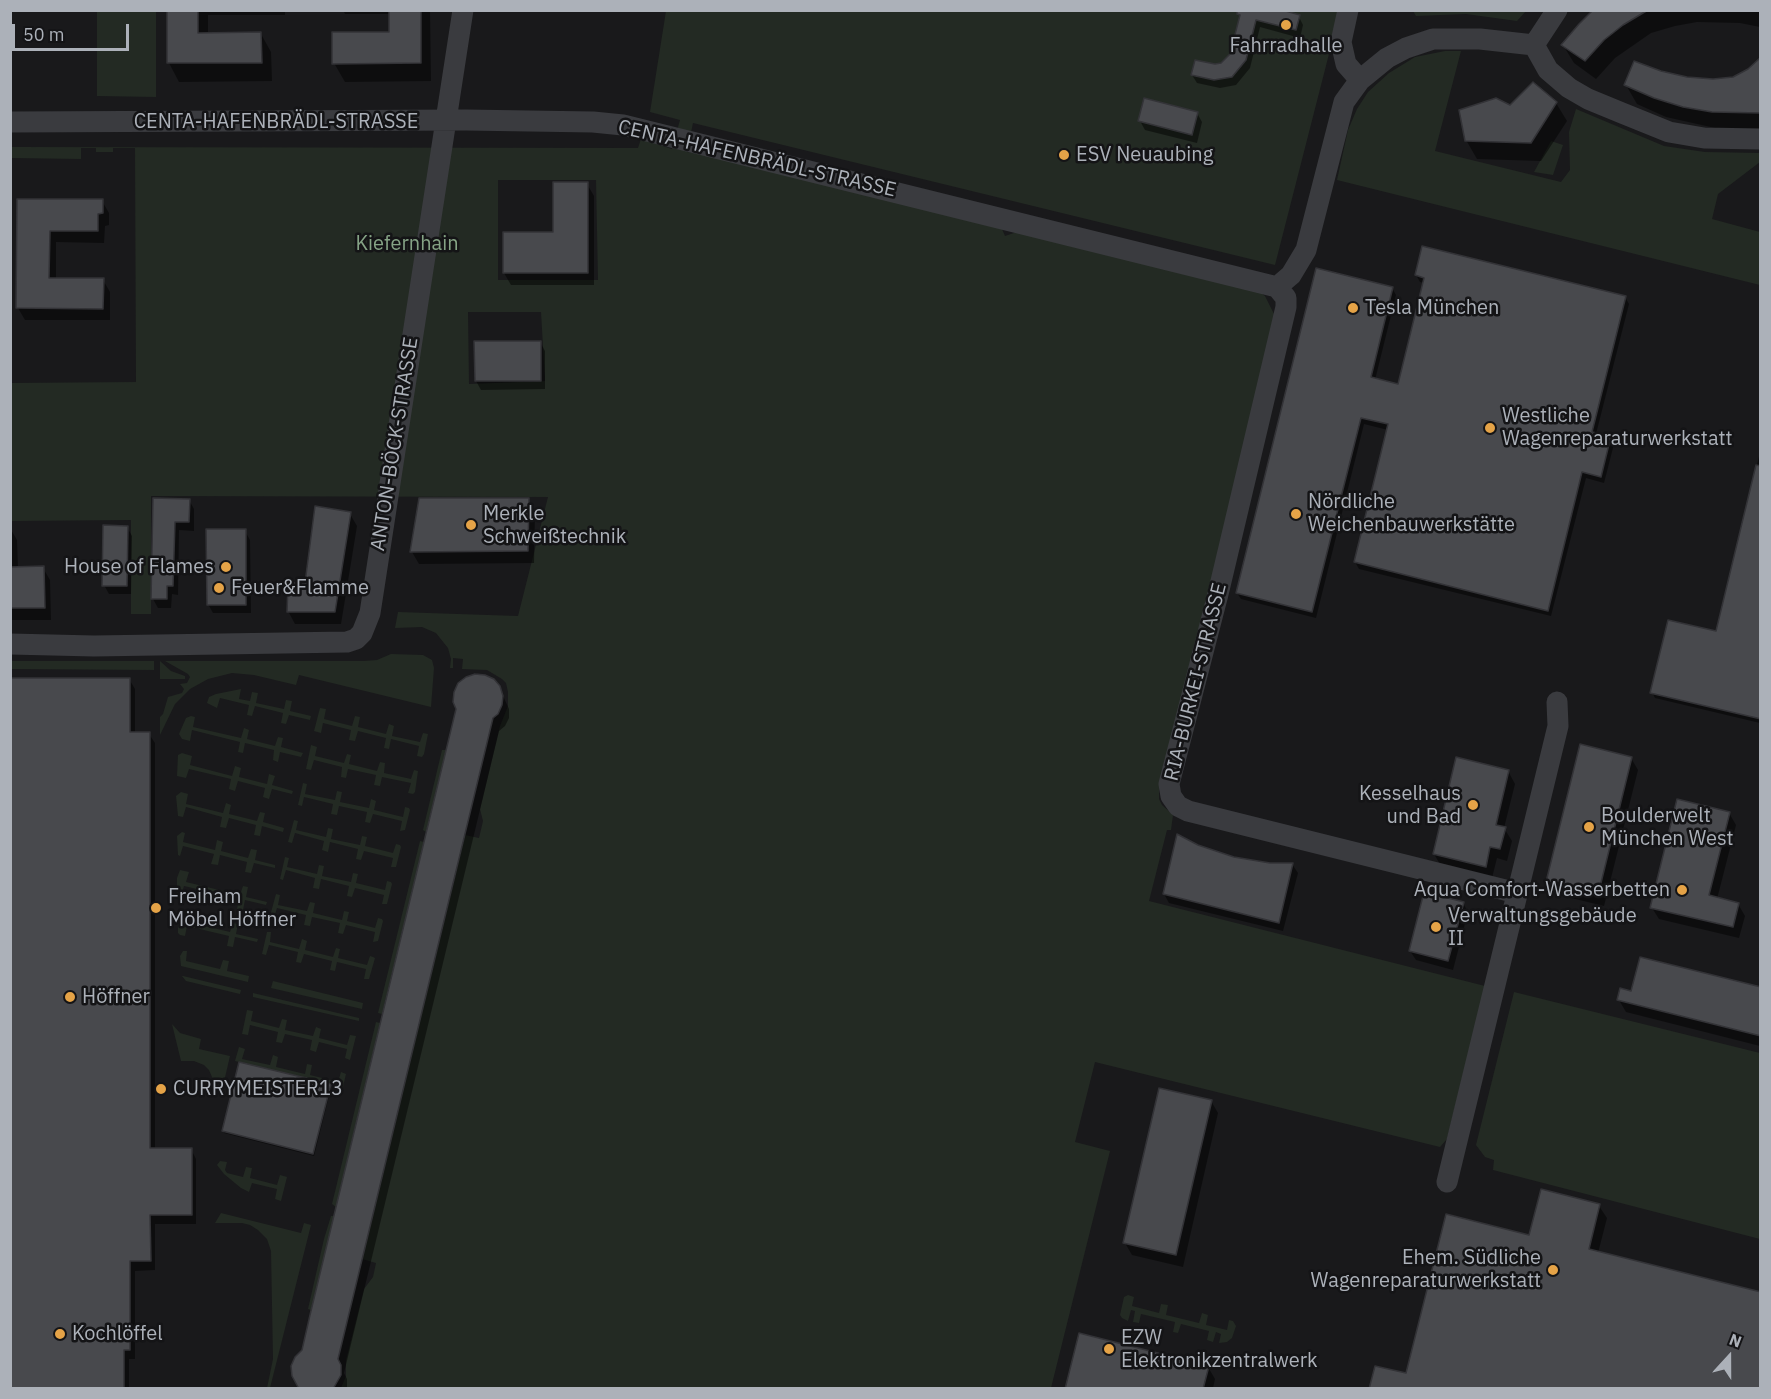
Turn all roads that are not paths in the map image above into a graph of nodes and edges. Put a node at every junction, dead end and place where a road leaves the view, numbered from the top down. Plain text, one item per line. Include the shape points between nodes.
1 (463, 10) edge
2 (1348, 10) edge
3 (1557, 10) edge
4 (1534, 45) junction
5 (1360, 80) junction
6 (447, 120) junction
7 (10, 122) edge
8 (1761, 139) edge
9 (1277, 287) junction
10 (10, 644) edge
11 (1557, 702) dead end
12 (1517, 893) junction
13 (1447, 1182) dead end

1 - 6 street, ANTON-BÖCK-STRASSE
2 - 5 street via 1341,42 1346,64
3 - 4 street
4 - 5 street via 1433,39 1387,58
4 - 8 street via 1548,70 1588,99 1669,132 1695,137
5 - 9 street via 1344,102 1306,250 1291,275
6 - 7 street, CENTA-HAFENBRÄDL-STRASSE
6 - 9 street, CENTA-HAFENBRÄDL-STRASSE via 624,125
6 - 10 street, ANTON-BÖCK-STRASSE via 370,613 362,633 347,642
9 - 12 street, RIA-BURKEI-STRASSE via 1286,298 1286,308 1169,784 1171,796 1188,811
11 - 12 street via 1558,726
12 - 13 street

